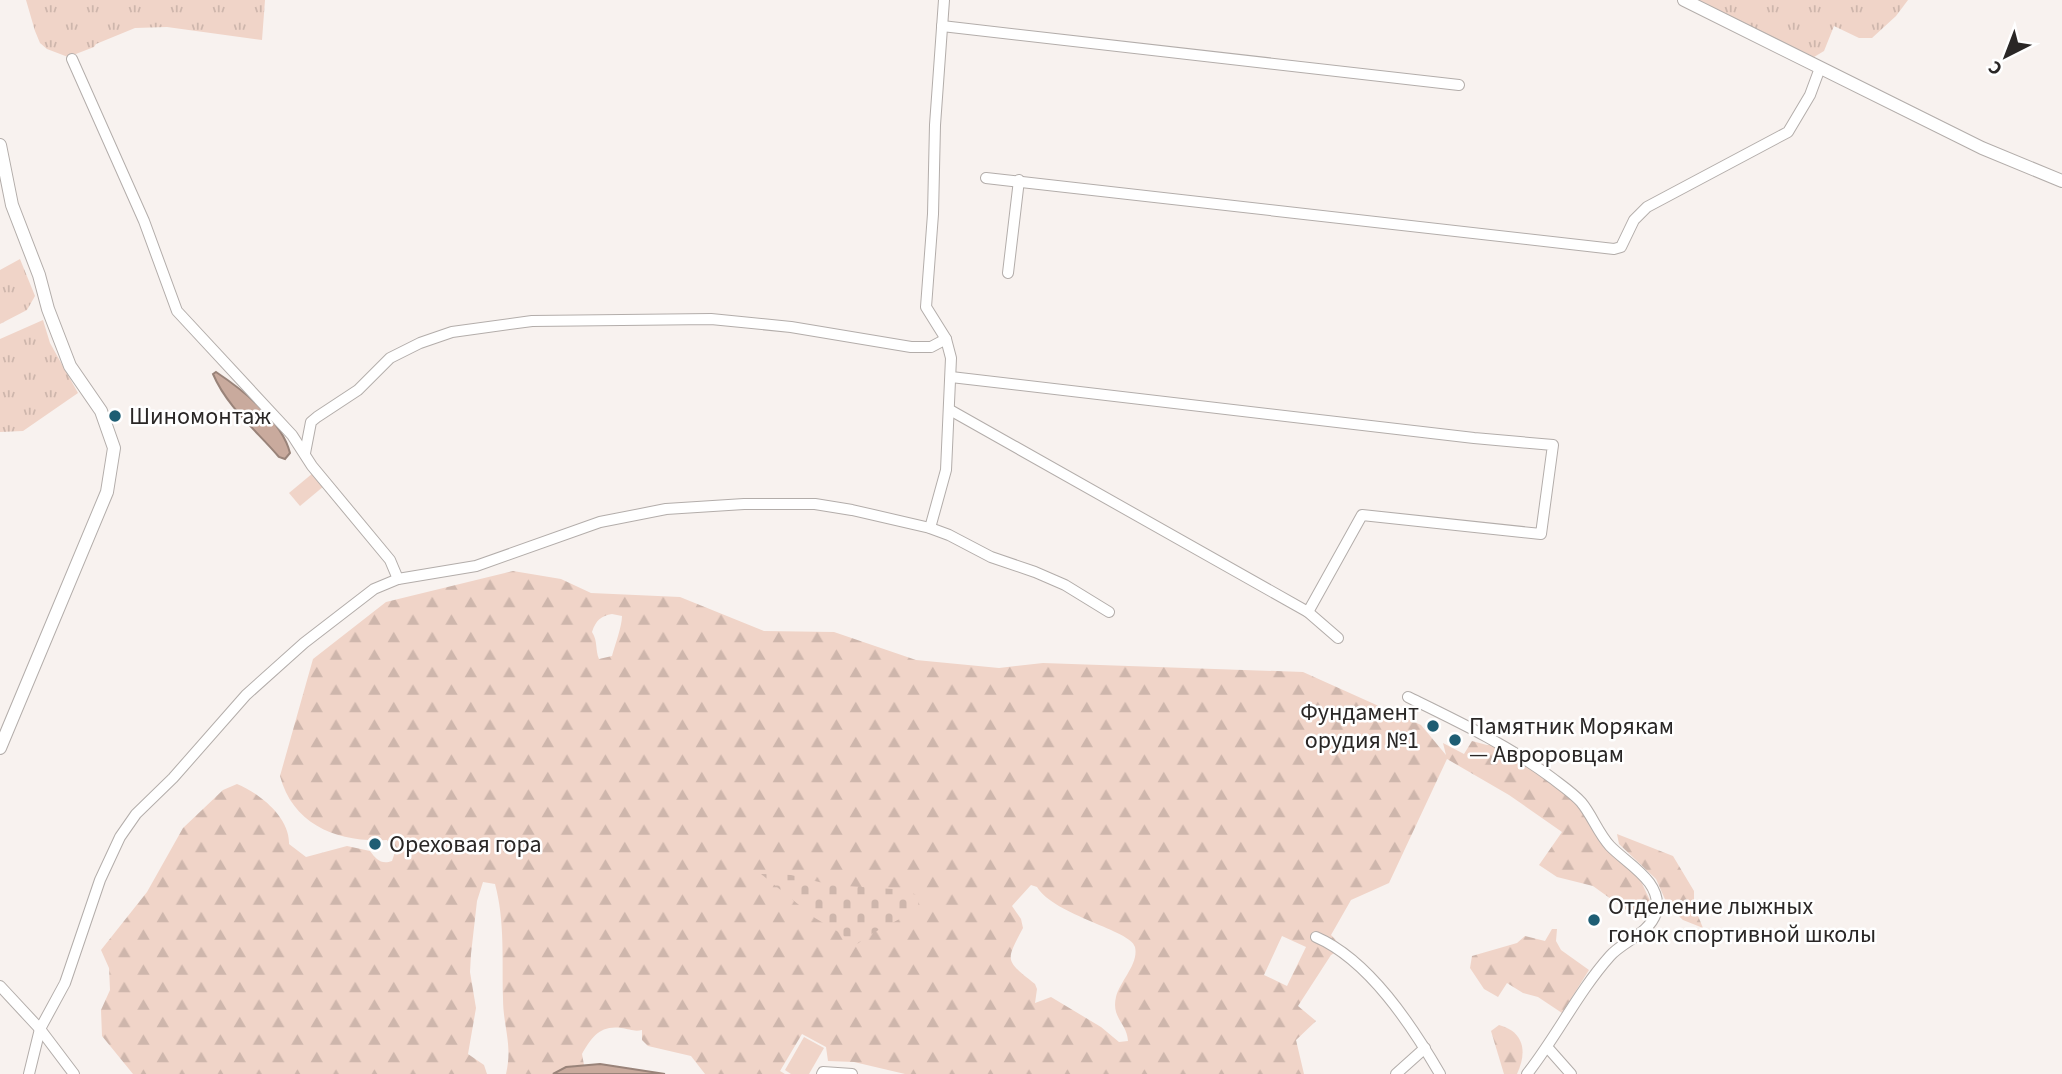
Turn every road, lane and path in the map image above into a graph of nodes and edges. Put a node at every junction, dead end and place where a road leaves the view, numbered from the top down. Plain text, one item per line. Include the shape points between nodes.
1 (944, 0) edge
2 (1684, 0) edge
3 (942, 26) junction
4 (72, 59) dead end
5 (1820, 68) junction
6 (1459, 85) dead end
7 (0, 145) edge
8 (986, 178) dead end
9 (1019, 180) junction
10 (2062, 181) edge
11 (1008, 273) dead end
12 (946, 339) junction
13 (951, 377) junction
14 (950, 410) junction
15 (305, 453) junction
16 (930, 528) junction
17 (398, 579) junction
18 (1109, 611) dead end
19 (1308, 612) junction
20 (1338, 638) dead end
21 (1408, 697) dead end
22 (0, 748) edge
23 (1316, 937) dead end
24 (0, 986) edge
25 (40, 1029) junction
26 (1425, 1048) junction
27 (1548, 1048) junction
28 (30, 1074) edge
29 (74, 1074) edge
30 (822, 1074) edge
31 (852, 1074) edge
32 (1396, 1074) edge
33 (1440, 1074) edge
34 (1528, 1074) edge
35 (1571, 1074) edge

1 - 3 street
2 - 5 street
3 - 6 street
3 - 12 street via 926,307
4 - 15 street via 130,186 177,311
5 - 9 street via 1805,106 1788,132 1647,207 1634,220 1621,247 1614,249
5 - 10 street via 1982,148
7 - 22 street via 12,205 48,309 70,366 101,411 114,448 107,492
8 - 9 street
9 - 11 street
12 - 13 street
12 - 15 street via 931,347 911,347 711,319 532,321 452,332 390,358 358,390 317,417 311,422
13 - 14 street
13 - 19 street via 1553,445 1541,534 1362,515
14 - 16 street via 946,470
14 - 19 street
15 - 17 street via 390,560
16 - 17 street via 815,505 666,509 600,522 476,566
16 - 18 street via 1065,585
17 - 25 street via 374,589 304,643 255,687 136,814 100,880 65,983
19 - 20 street
21 - 27 street via 1520,757 1562,786 1581,802 1611,847 1653,890 1655,915 1642,932 1611,954
23 - 26 street via 1350,959 1382,989
24 - 25 street
25 - 28 street
25 - 29 street
26 - 32 street
26 - 33 street
27 - 34 street
27 - 35 street
30 - 31 street

